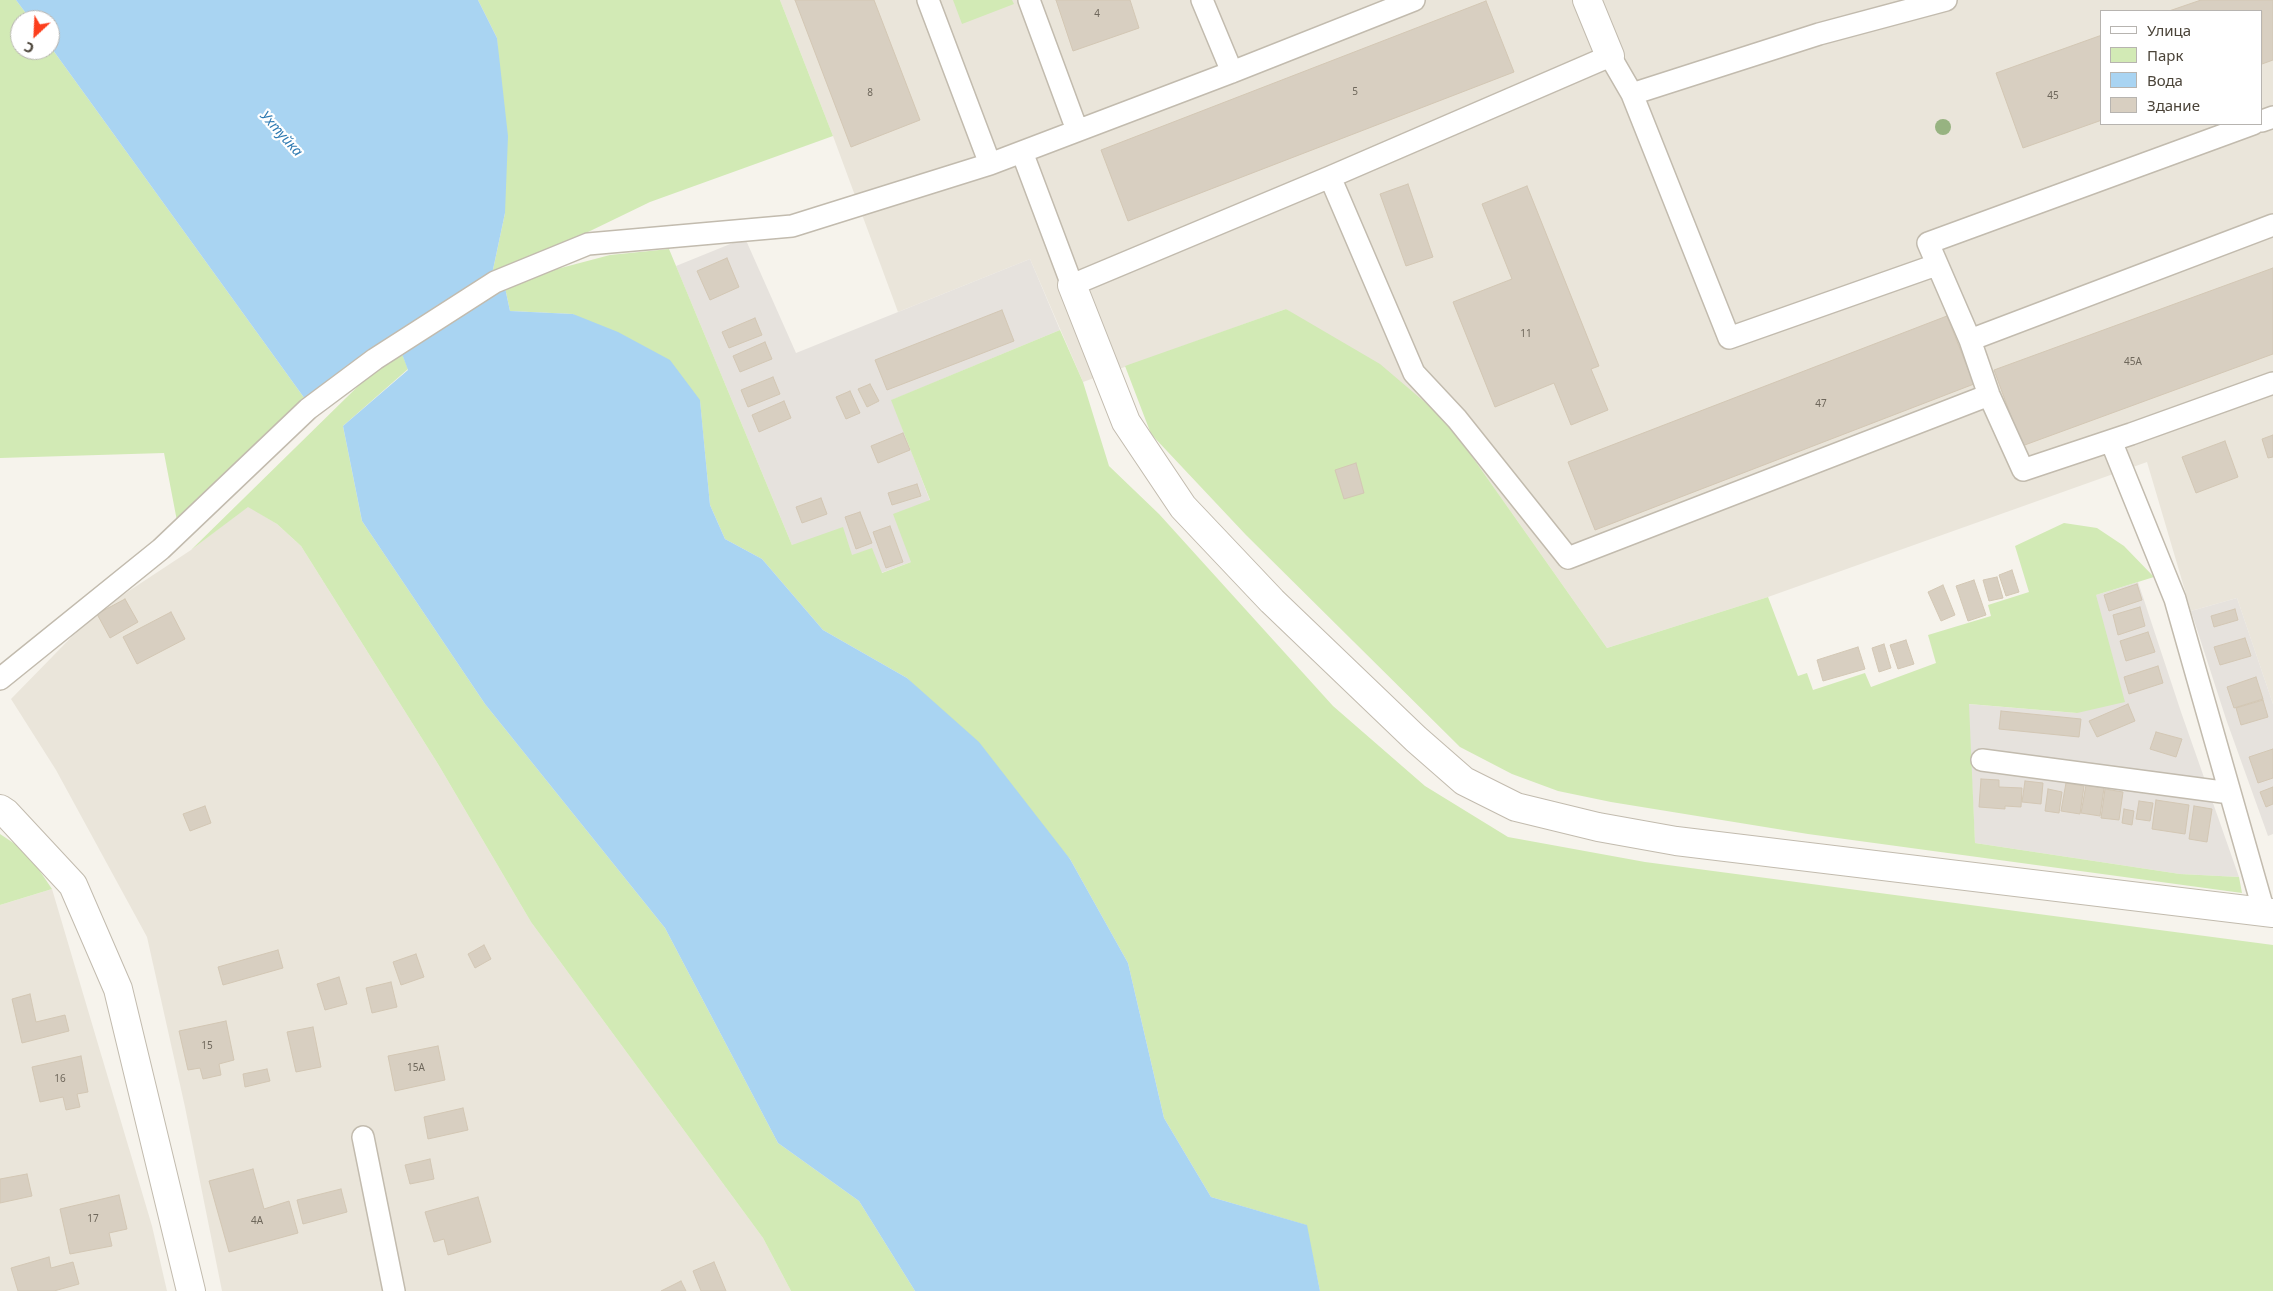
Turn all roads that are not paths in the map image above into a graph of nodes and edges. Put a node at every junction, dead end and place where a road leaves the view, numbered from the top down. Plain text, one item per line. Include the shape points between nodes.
1 (928, 0) edge
2 (1029, 0) edge
3 (1202, 0) edge
4 (1414, 0) edge
5 (1586, 0) edge
6 (1946, 0) edge
7 (1610, 56) junction
8 (1232, 72) junction
9 (1632, 94) junction
10 (2250, 125) edge
11 (1077, 130) junction
12 (1022, 152) junction
13 (990, 164) junction
14 (1330, 177) junction
15 (2273, 225) edge
16 (1936, 264) junction
17 (1072, 285) junction
18 (1970, 340) junction
19 (2273, 382) edge
20 (1989, 395) junction
21 (2111, 441) junction
22 (0, 679) edge
23 (1982, 760) dead end
24 (2230, 793) junction
25 (0, 810) edge
26 (2268, 913) edge
27 (363, 1137) dead end
28 (191, 1291) edge
29 (394, 1291) edge

1 - 13 lane
2 - 11 lane
3 - 8 lane
4 - 8 lane
5 - 7 street
6 - 9 lane via 1818,34
7 - 9 lane
7 - 14 lane
8 - 11 lane
9 - 16 lane via 1729,338
10 - 16 lane via 1928,243
11 - 12 lane
12 - 13 lane
12 - 17 lane
13 - 22 lane via 792,226 588,244 495,282 375,359 308,409 161,549
14 - 17 lane
14 - 20 lane via 1414,373 1457,419 1568,558
15 - 18 lane
16 - 18 lane
17 - 26 street via 1126,422 1183,507 1272,601 1464,781 1516,807 1598,827 1676,841
18 - 20 lane
19 - 21 lane
20 - 21 lane via 2023,470
21 - 24 lane via 2175,599
23 - 24 lane
24 - 26 lane
25 - 28 street via 73,885 118,988
27 - 29 lane

